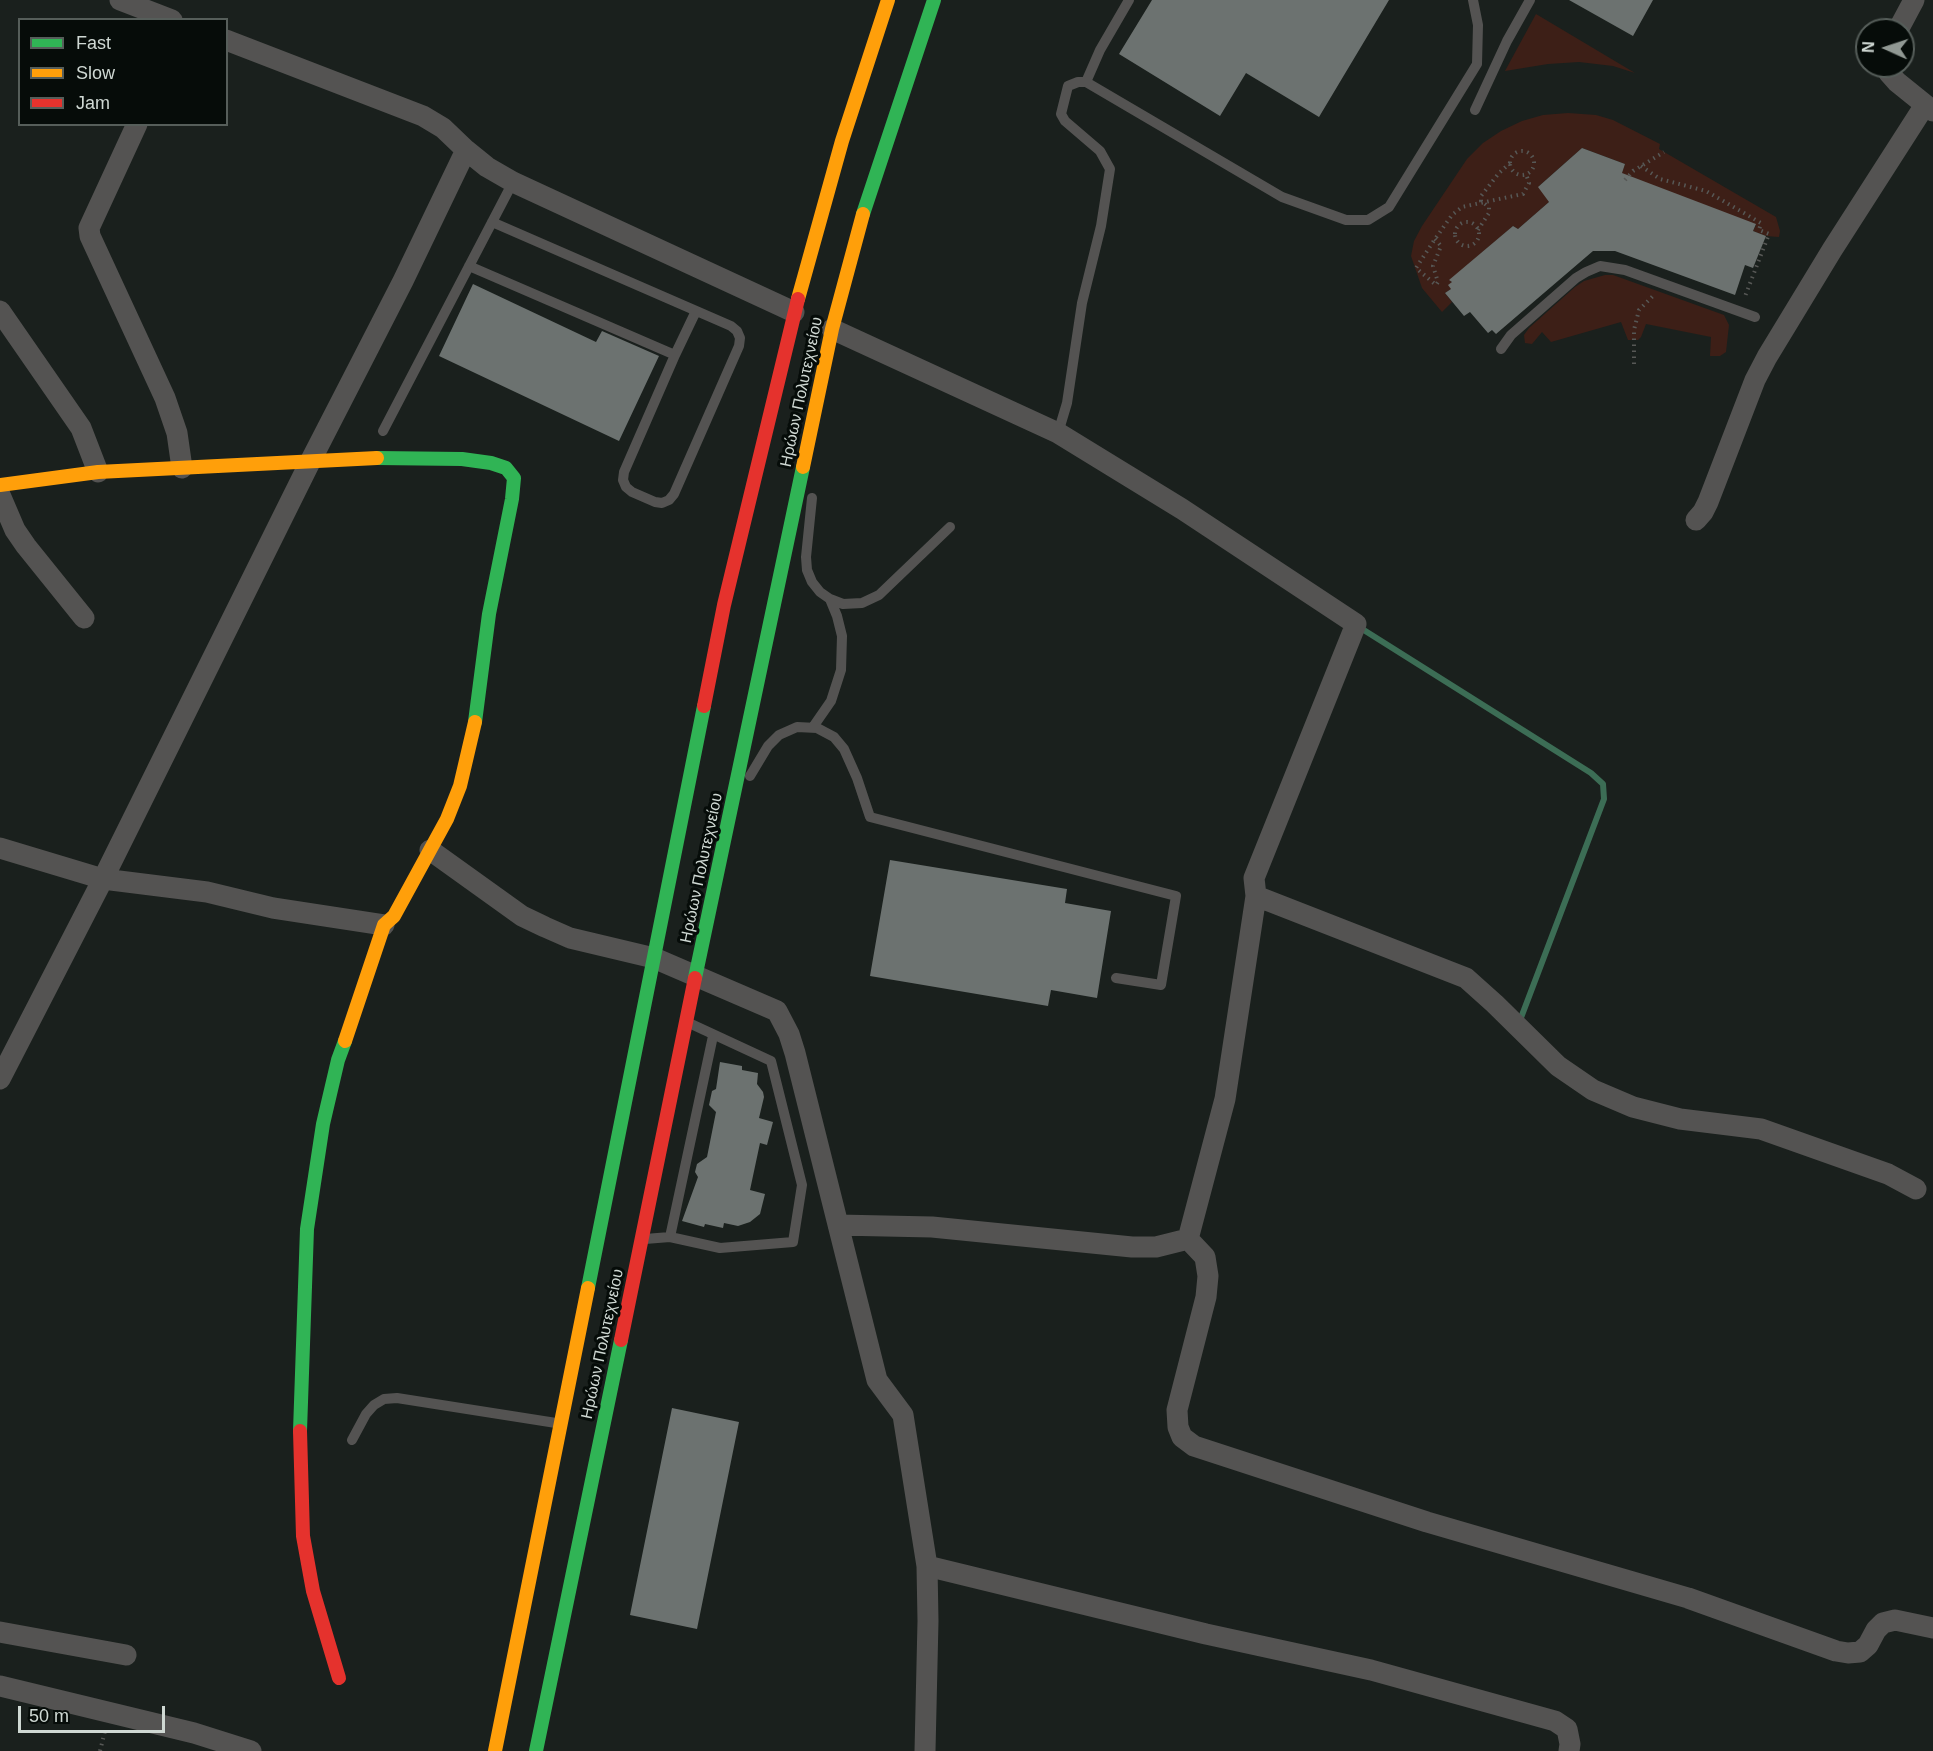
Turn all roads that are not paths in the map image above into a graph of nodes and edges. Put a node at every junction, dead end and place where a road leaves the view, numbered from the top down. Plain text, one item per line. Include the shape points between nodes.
1 (120, 0) edge
2 (888, 0) edge
3 (934, 0) edge
4 (1129, 0) edge
5 (1473, 0) edge
6 (1530, 0) edge
7 (1914, 0) edge
8 (167, 18) edge
9 (1904, 18) edge
10 (228, 41) edge
11 (1893, 78) edge
12 (1086, 82) junction
13 (1929, 108) edge
14 (1475, 110) dead end
15 (135, 126) edge
16 (466, 150) junction
17 (513, 182) junction
18 (492, 222) junction
19 (469, 266) junction
20 (0, 311) edge
21 (696, 311) junction
22 (794, 312) junction
23 (1755, 316) dead end
24 (832, 329) junction
25 (1501, 349) dead end
26 (675, 356) junction
27 (823, 372) junction
28 (383, 431) dead end
29 (1058, 433) junction
30 (310, 462) junction
31 (815, 465) dead end
32 (182, 468) junction
33 (98, 472) junction
34 (0, 485) edge
35 (813, 488) dead end
36 (0, 495) edge
37 (1696, 519) dead end
38 (950, 527) dead end
39 (830, 599) junction
40 (84, 618) dead end
41 (813, 727) junction
42 (732, 804) junction
43 (0, 848) edge
44 (430, 850) junction
45 (103, 879) junction
46 (1256, 896) junction
47 (384, 925) junction
48 (654, 958) junction
49 (696, 975) junction
50 (1116, 978) dead end
51 (686, 1022) junction
52 (713, 1036) junction
53 (0, 1079) edge
54 (1917, 1189) dead end
55 (838, 1225) junction
56 (670, 1237) junction
57 (1188, 1239) junction
58 (642, 1240) junction
59 (561, 1424) junction
60 (352, 1440) dead end
61 (927, 1566) junction
62 (1933, 1628) edge
63 (0, 1632) edge
64 (126, 1655) dead end
65 (339, 1678) dead end
66 (0, 1686) edge
67 (251, 1751) edge
68 (495, 1751) edge
69 (536, 1751) edge
70 (925, 1751) edge
71 (1569, 1751) edge

1 - 8 street
2 - 22 main road, Ηρώων Πολυτεχνείου via 842,141
3 - 24 main road, Ηρώων Πολυτεχνείου via 867,200
4 - 12 lane
5 - 12 lane via 1478,24 1477,64 1389,207 1368,220 1346,220 1282,197
6 - 14 lane
7 - 9 street
10 - 16 street via 423,116
11 - 13 street
12 - 29 lane via 1068,86 1061,114 1100,152 1110,168 1082,303 1067,403
13 - 37 street via 1832,250 1767,357 1708,502
15 - 32 street via 88,228 165,398 177,433
16 - 17 street
16 - 30 street
17 - 18 lane
17 - 22 street
18 - 19 lane
18 - 21 lane
19 - 26 lane
19 - 28 lane
20 - 33 street via 81,428
21 - 26 lane
21 - 26 lane via 731,326 740,338 739,346 674,494 662,503 632,492 623,480
22 - 48 main road, Ηρώων Πολυτεχνείου via 724,605
23 - 25 lane via 1616,267 1594,268 1576,278 1517,329
24 - 27 main road, Ηρώων Πολυτεχνείου
24 - 29 street
27 - 31 lane
27 - 42 main road, Ηρώων Πολυτεχνείου
29 - 46 street via 1356,624 1254,878
30 - 32 main road
30 - 44 main road via 462,459 500,465 514,478 489,614 472,741 460,786
30 - 45 street
32 - 33 main road
33 - 34 main road
35 - 39 lane via 806,564 815,587
36 - 40 street via 26,546
38 - 39 lane via 873,598 855,604
39 - 41 lane via 842,636 842,670 828,706
41 - 42 lane via 794,728 776,737
41 - 50 lane via 842,746 870,817 1176,896 1161,985
42 - 49 main road, Ηρώων Πολυτεχνείου
43 - 45 street
44 - 47 main road via 394,916
44 - 48 street via 522,916 570,938
45 - 47 street via 207,892 273,908
45 - 53 street
46 - 54 street via 1466,978 1558,1066 1593,1090 1633,1107 1680,1119 1761,1129 1888,1174
46 - 57 street via 1225,1100
47 - 65 main road via 338,1060 322,1124 307,1229 299,1450 303,1536 313,1591
48 - 49 street
48 - 59 main road, Ηρώων Πολυτεχνείου
49 - 51 main road, Ηρώων Πολυτεχνείου
49 - 55 street via 777,1011 795,1053
51 - 52 lane
51 - 58 main road, Ηρώων Πολυτεχνείου
52 - 56 lane
52 - 56 lane via 771,1061 802,1185 794,1242 720,1248
55 - 57 street via 932,1227 1132,1247 1156,1247
55 - 61 street via 877,1380 903,1416
56 - 58 lane
57 - 62 street via 1205,1257 1208,1276 1206,1298 1177,1410 1182,1437 1194,1446 1426,1522 1688,1598 1836,1651 1860,1652 1883,1623 1895,1620
58 - 69 main road, Ηρώων Πολυτεχνείου
59 - 60 lane via 397,1398 374,1405
59 - 68 main road, Ηρώων Πολυτεχνείου
61 - 70 street
61 - 71 street via 1371,1671 1555,1721 1567,1729
63 - 64 street
66 - 67 street via 194,1733

